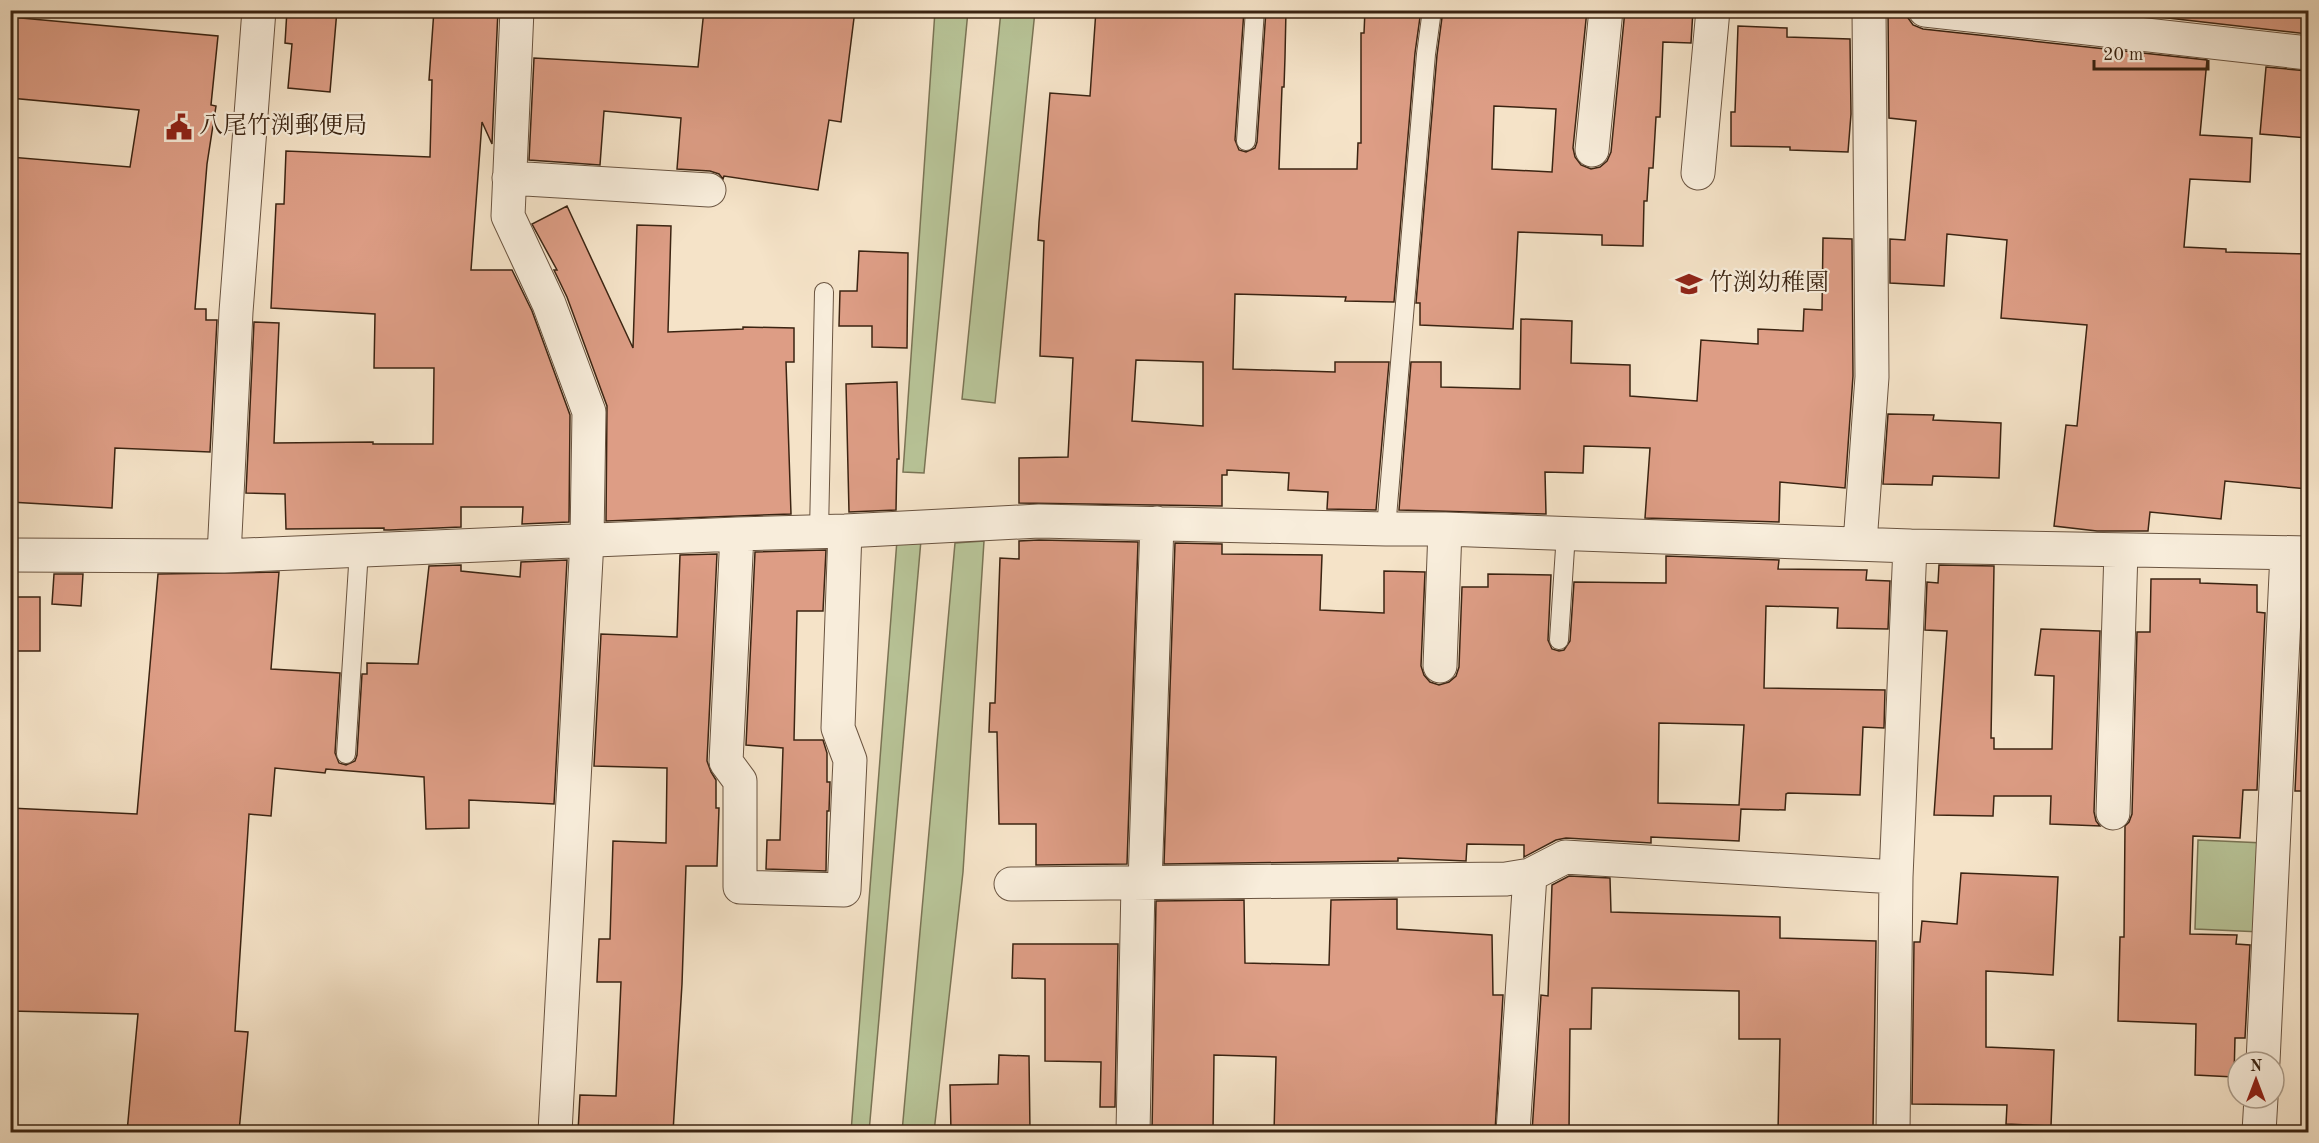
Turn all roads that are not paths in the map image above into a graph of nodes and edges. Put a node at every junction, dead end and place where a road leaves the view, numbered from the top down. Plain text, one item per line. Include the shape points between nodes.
1 (259, 10) edge
2 (517, 10) edge
3 (1255, 10) edge
4 (1432, 10) edge
5 (1606, 10) edge
6 (1713, 10) edge
7 (1869, 10) edge
8 (1925, 10) edge
9 (2308, 53) edge
10 (1246, 141) dead end
11 (1592, 150) dead end
12 (1698, 173) dead end
13 (509, 178) junction
14 (710, 190) dead end
15 (824, 292) dead end
16 (1157, 523) junction
17 (1445, 529) junction
18 (1386, 530) junction
19 (832, 532) junction
20 (1566, 533) junction
21 (737, 534) junction
22 (587, 540) junction
23 (1860, 543) junction
24 (1910, 546) junction
25 (359, 550) junction
26 (2121, 550) junction
27 (2298, 553) edge
28 (10, 555) edge
29 (224, 556) junction
30 (1559, 639) dead end
31 (1440, 666) dead end
32 (346, 754) dead end
33 (2114, 813) dead end
34 (1530, 875) junction
35 (1896, 877) junction
36 (1011, 884) dead end
37 (1142, 884) junction
38 (2264, 1050) edge
39 (2260, 1110) edge
40 (555, 1132) edge
41 (1133, 1132) edge
42 (1513, 1132) edge
43 (1893, 1132) edge
44 (2259, 1132) edge

1 - 29 street via 236,312
2 - 13 street
3 - 10 lane
4 - 18 lane
5 - 11 street
6 - 12 street
7 - 23 street via 1872,377
8 - 9 street
13 - 14 street
13 - 22 street via 508,216 549,304 589,412
15 - 19 lane
16 - 18 street
16 - 19 street via 1039,521
16 - 37 street
17 - 18 street
17 - 20 street
17 - 31 street
19 - 21 street
19 - 21 street via 838,728 850,760 844,890 740,887 740,781 726,762
20 - 23 street
20 - 30 lane
21 - 22 street
22 - 25 street
22 - 40 street
23 - 24 street
24 - 26 street
24 - 35 street
25 - 29 street
25 - 32 lane
26 - 27 street
26 - 33 street
27 - 38 street
28 - 29 street
34 - 35 street via 1565,856
34 - 37 street via 1506,879
34 - 42 street
35 - 43 street
36 - 37 street
37 - 41 street
39 - 44 street

